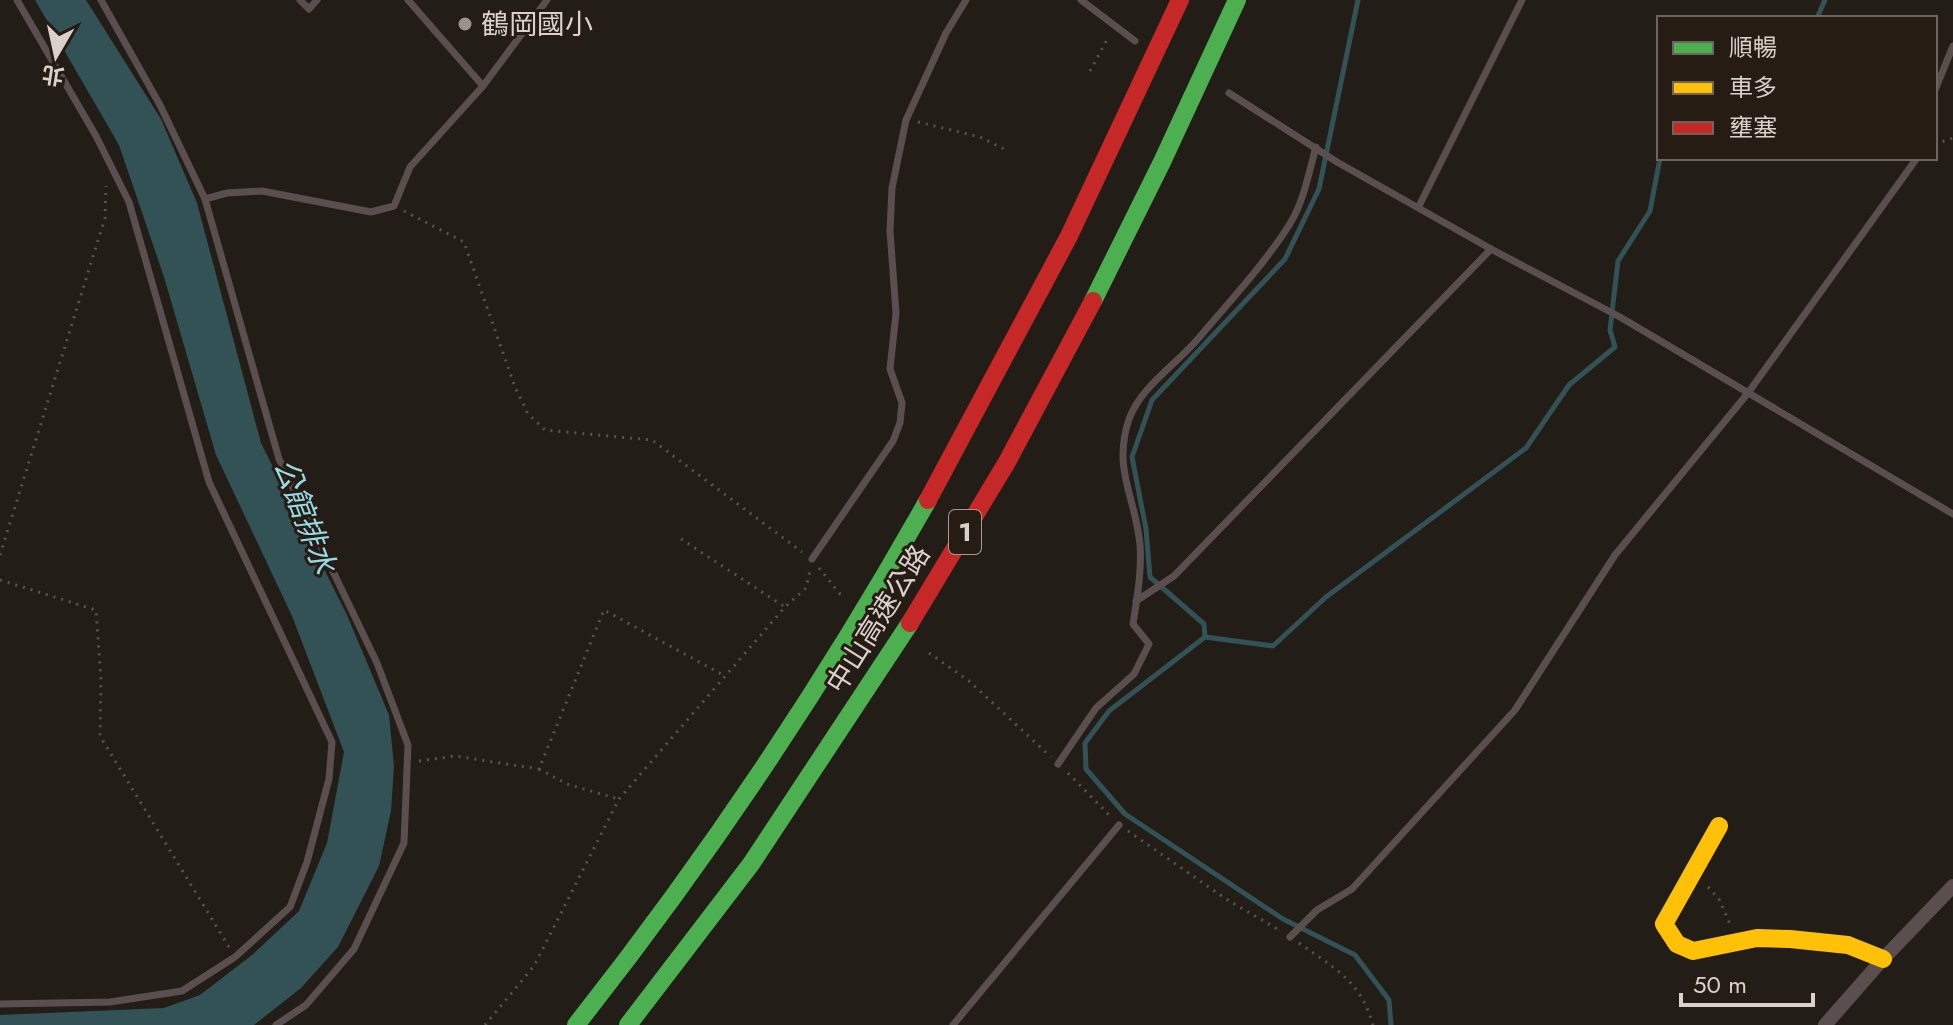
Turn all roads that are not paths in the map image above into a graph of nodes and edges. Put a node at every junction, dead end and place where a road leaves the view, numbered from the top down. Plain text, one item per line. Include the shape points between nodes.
1 (17, 0) edge
2 (101, 0) edge
3 (300, 0) edge
4 (317, 0) edge
5 (408, 0) edge
6 (547, 0) edge
7 (966, 0) edge
8 (1081, 0) edge
9 (1180, 0) edge
10 (1237, 0) edge
11 (1522, 0) edge
12 (1135, 41) dead end
13 (1953, 46) edge
14 (1937, 85) edge
15 (483, 86) junction
16 (1229, 93) dead end
17 (1316, 147) junction
18 (1916, 160) edge
19 (205, 199) junction
20 (1419, 206) junction
21 (1491, 249) junction
22 (1748, 393) junction
23 (1953, 514) edge
24 (812, 559) road end
25 (1136, 601) junction
26 (1058, 764) road end
27 (1119, 825) road end
28 (1719, 826) dead end
29 (1953, 886) edge
30 (1290, 937) road end
31 (1883, 959) junction
32 (0, 1004) edge
33 (276, 1025) edge
34 (576, 1025) edge
35 (628, 1025) edge
36 (953, 1025) edge
37 (1825, 1025) edge

1 - 32 lane via 129,202 209,482 332,742 329,779 290,907 235,957 182,991 110,1002
2 - 19 lane
3 - 4 lane via 309,9
5 - 15 lane
6 - 15 lane
7 - 24 lane via 906,120 892,188 896,313 890,369 902,403 900,423
8 - 12 lane
9 - 34 main road, 中山高速公路 / 1 via 1069,236 881,582 779,750
10 - 35 main road, 中山高速公路 / 1 via 1026,429 818,767
11 - 20 lane
13 - 14 lane
15 - 19 lane via 410,167 394,206 371,212 262,191
16 - 17 lane
17 - 20 lane
17 - 25 lane via 1301,199 1275,245 1194,343 1155,380 1130,416 1122,471 1140,544
18 - 22 lane
19 - 33 lane via 279,459 377,663 408,745 404,843 354,949 306,1005
20 - 21 lane
21 - 22 lane
21 - 25 lane via 1174,576
22 - 23 lane
22 - 30 lane via 1615,555 1515,710 1352,889 1317,910
25 - 26 lane via 1133,624 1149,644 1134,674 1096,708
27 - 36 lane
28 - 31 main road via 1664,924 1678,946 1690,952 1757,938 1848,945
29 - 31 street
31 - 37 street

